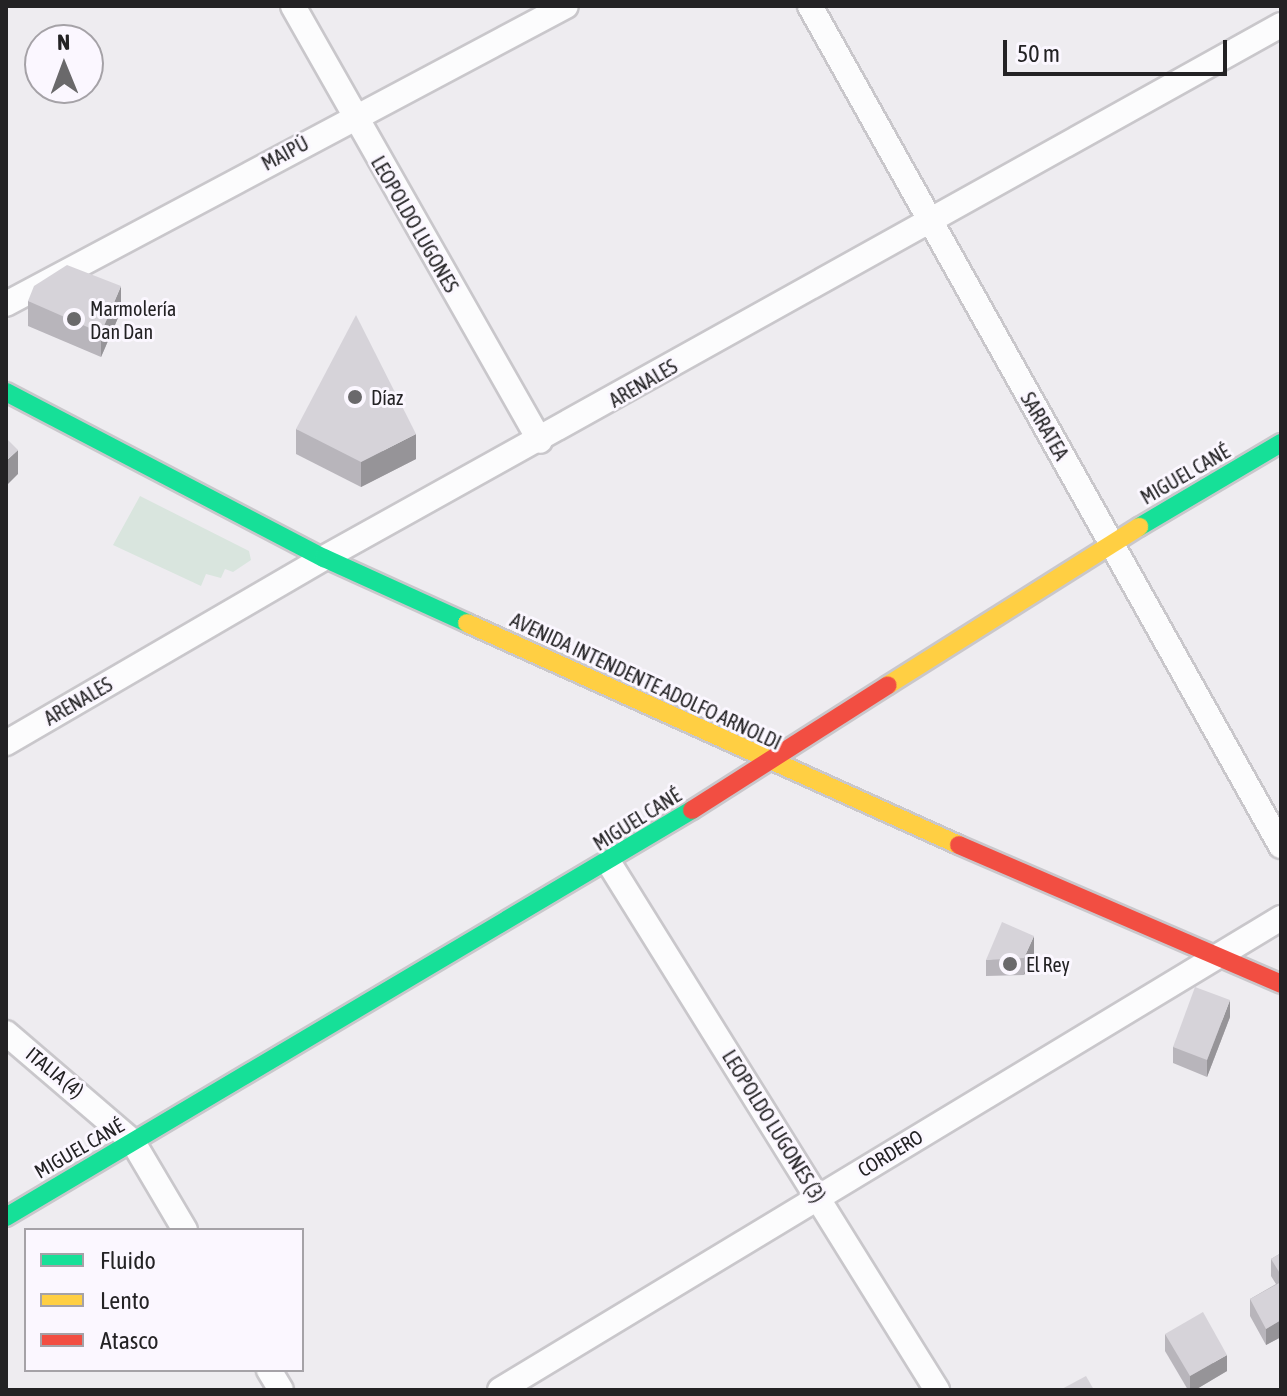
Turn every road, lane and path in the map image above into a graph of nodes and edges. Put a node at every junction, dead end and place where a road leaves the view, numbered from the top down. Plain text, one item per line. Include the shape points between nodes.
1 (293, 6) edge
2 (566, 6) edge
3 (810, 6) edge
4 (1281, 25) edge
5 (354, 117) junction
6 (928, 219) junction
7 (6, 304) edge
8 (6, 392) edge
9 (540, 441) junction
10 (1281, 443) edge
11 (1111, 543) junction
12 (324, 558) junction
13 (6, 743) edge
14 (768, 762) junction
15 (1281, 846) edge
16 (609, 863) junction
17 (1281, 918) edge
18 (1216, 957) junction
19 (1281, 984) edge
20 (6, 1033) edge
21 (133, 1142) junction
22 (819, 1196) junction
23 (6, 1217) edge
24 (184, 1228) edge
25 (270, 1372) edge
26 (281, 1390) edge
27 (500, 1390) edge
28 (937, 1390) edge

1 - 5 street, LEOPOLDO LUGONES
2 - 5 street, MAIPÚ
3 - 6 street, SARRATEA
4 - 6 street, ARENALES
5 - 7 street, MAIPÚ
5 - 9 street, LEOPOLDO LUGONES
6 - 9 street, ARENALES
6 - 11 street, SARRATEA
8 - 12 street, AVENIDA INTENDENTE ADOLFO ARNOLDI
9 - 12 street, ARENALES
10 - 11 street, MIGUEL CANÉ
11 - 14 street, MIGUEL CANÉ
11 - 15 street, SARRATEA
12 - 13 street, ARENALES
12 - 14 street, AVENIDA INTENDENTE ADOLFO ARNOLDI
14 - 16 street, MIGUEL CANÉ
14 - 18 street, AVENIDA INTENDENTE ADOLFO ARNOLDI
16 - 21 street, MIGUEL CANÉ
16 - 22 street, LEOPOLDO LUGONES (3)
17 - 18 street, CORDERO
18 - 19 street, AVENIDA INTENDENTE ADOLFO ARNOLDI
18 - 22 street, CORDERO
20 - 21 street, ITALIA (4)
21 - 23 street, MIGUEL CANÉ
21 - 24 street, ITALIA (4)
22 - 27 street, CORDERO
22 - 28 street, LEOPOLDO LUGONES (3)
25 - 26 street

